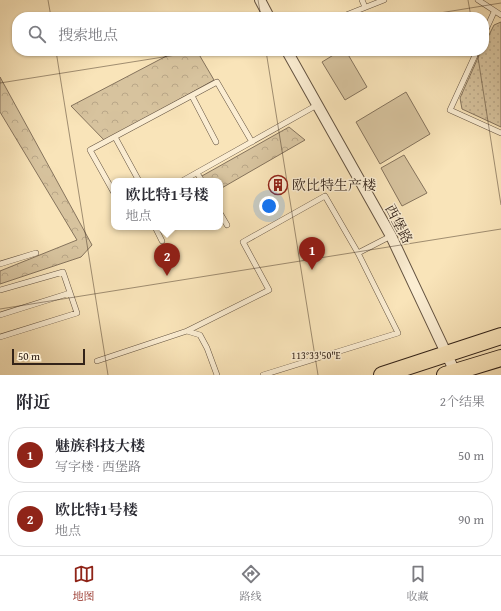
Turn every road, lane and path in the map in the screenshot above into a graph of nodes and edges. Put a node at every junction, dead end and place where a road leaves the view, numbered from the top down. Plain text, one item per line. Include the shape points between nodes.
1 (260, 0) edge
2 (362, 0) edge
3 (384, 0) edge
4 (478, 0) edge
5 (365, 7) junction
6 (266, 12) edge
7 (353, 12) edge
8 (494, 12) junction
9 (501, 15) edge
10 (489, 23) edge
11 (290, 56) edge
12 (474, 56) edge
13 (192, 96) junction
14 (317, 105) junction
15 (501, 133) edge
16 (115, 137) junction
17 (216, 142) dead end
18 (252, 142) junction
19 (197, 173) junction
20 (137, 178) edge
21 (188, 178) edge
22 (200, 178) edge
23 (111, 188) edge
24 (223, 218) edge
25 (227, 225) dead end
26 (156, 230) edge
27 (391, 236) junction
28 (162, 241) dead end
29 (36, 253) dead end
30 (358, 253) junction
31 (0, 264) edge
32 (0, 290) edge
33 (70, 293) junction
34 (0, 315) edge
35 (187, 331) junction
36 (501, 331) edge
37 (501, 336) edge
38 (0, 337) edge
39 (468, 347) junction
40 (448, 354) junction
41 (501, 358) edge
42 (97, 361) dead end
43 (501, 362) edge
44 (450, 373) edge
45 (217, 375) edge
46 (263, 375) edge
47 (382, 375) edge

1 - 6 street
2 - 5 lane
3 - 5 lane
4 - 8 lane
5 - 7 lane
8 - 9 lane
8 - 10 lane
11 - 14 street, 西堡路
12 - 15 lane via 450,110
13 - 16 lane
13 - 17 lane
13 - 18 lane via 217,82
14 - 18 lane
14 - 27 street, 西堡路
16 - 20 lane
16 - 23 lane via 90,150
18 - 19 lane
19 - 21 lane
19 - 22 lane
24 - 25 lane
26 - 28 lane
27 - 30 lane
27 - 40 street, 西堡路
29 - 31 lane
30 - 35 lane via 325,196 243,242 269,290
30 - 46 lane via 398,333
32 - 33 lane via 63,272
33 - 34 lane
33 - 38 lane via 77,313
35 - 42 lane
35 - 45 lane via 200,335
36 - 39 highway
37 - 39 highway
39 - 40 highway
40 - 44 street, 西堡路
40 - 47 highway
41 - 44 highway
43 - 44 highway

